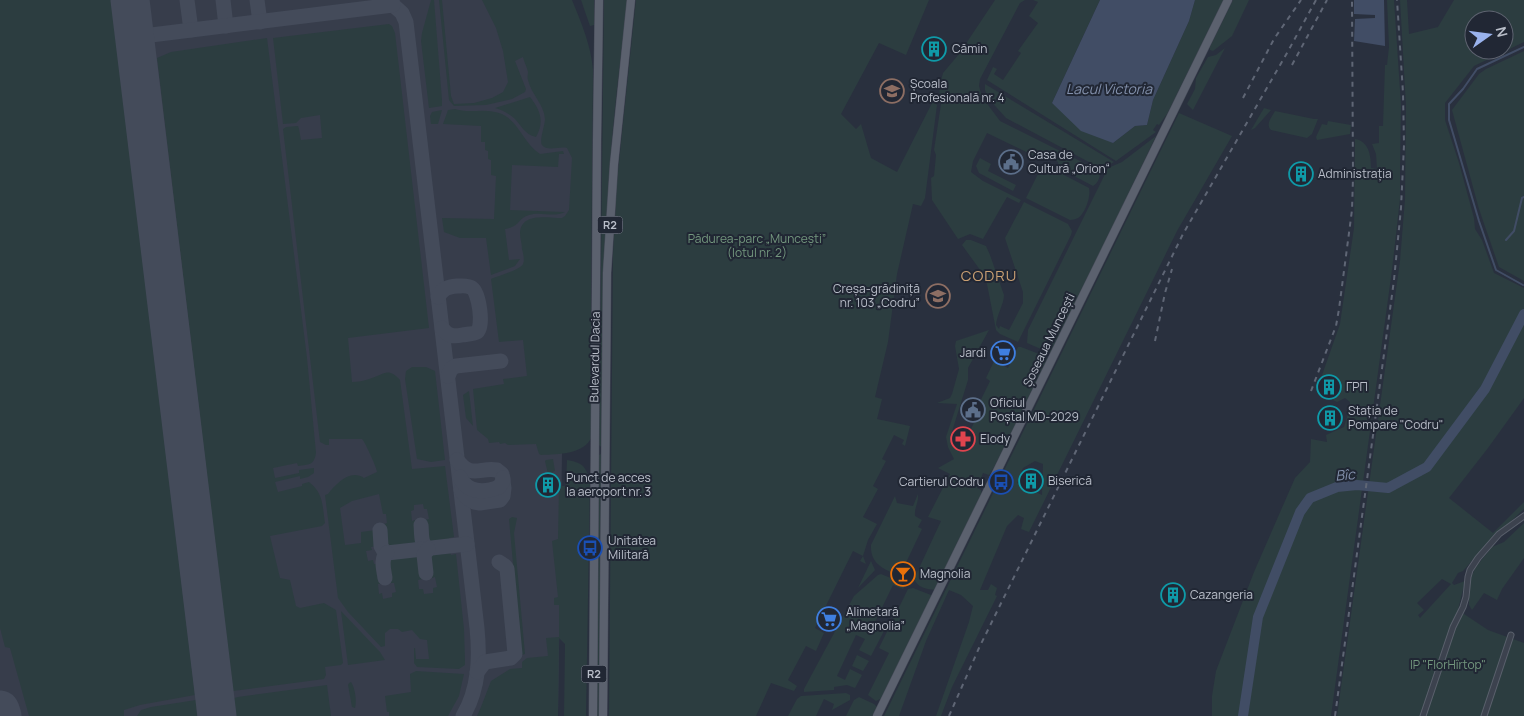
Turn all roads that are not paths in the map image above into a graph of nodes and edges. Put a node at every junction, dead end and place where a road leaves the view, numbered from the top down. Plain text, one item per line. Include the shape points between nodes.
1 (600, 0) edge
2 (630, 0) edge
3 (1228, 0) edge
4 (595, 451) junction
5 (606, 451) junction
6 (1524, 516) edge
7 (1511, 635) dead end
8 (593, 716) edge
9 (603, 716) edge
10 (877, 716) edge
11 (1423, 716) edge
12 (1484, 716) edge

1 - 4 main road, Bulevardul Dacia / R2
2 - 5 main road, Bulevardul Dacia / R2 via 607,273
3 - 10 main road, Șoseaua Muncești
4 - 5 main road
4 - 8 main road, Bulevardul Dacia / R2
5 - 9 main road, Bulevardul Dacia / R2
6 - 11 street via 1499,534 1470,570 1464,607 1453,626
7 - 12 street

